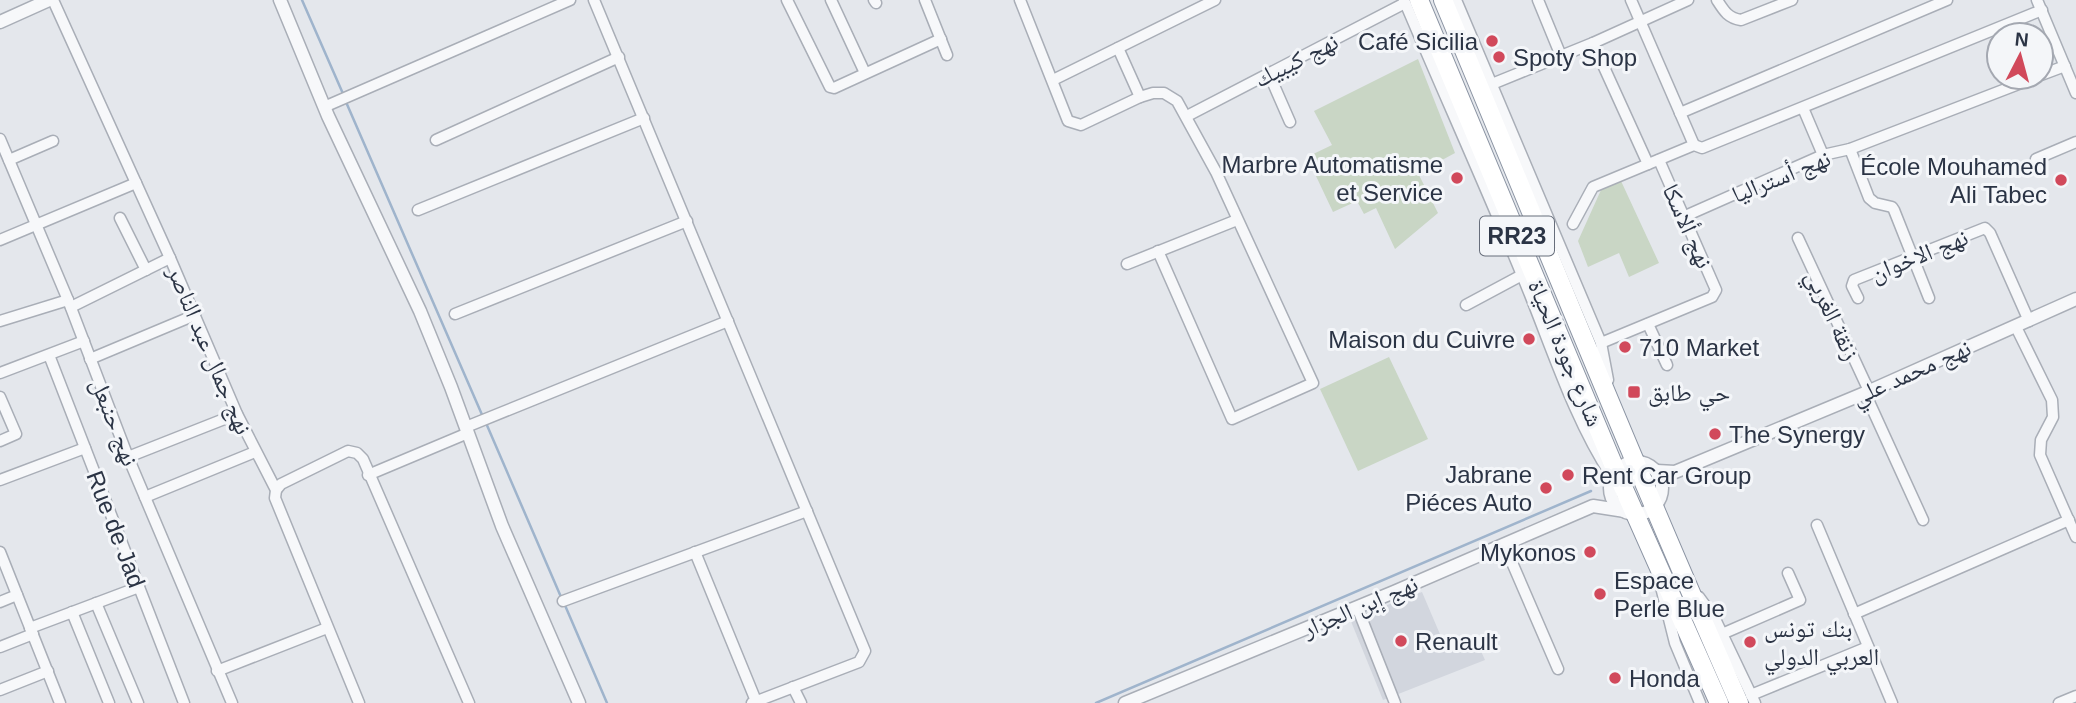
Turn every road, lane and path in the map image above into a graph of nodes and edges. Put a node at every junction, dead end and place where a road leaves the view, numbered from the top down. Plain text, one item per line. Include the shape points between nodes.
1 (51, 0) edge
2 (280, 0) edge
3 (570, 0) edge
4 (594, 0) edge
5 (787, 0) edge
6 (831, 0) edge
7 (925, 0) edge
8 (1020, 0) edge
9 (1215, 0) edge
10 (1443, 0) edge
11 (1456, 0) edge
12 (1538, 0) edge
13 (1631, 0) edge
14 (1688, 0) edge
15 (1717, 0) edge
16 (1792, 0) edge
17 (1947, 0) edge
18 (1410, 1) edge
19 (2042, 4) edge
20 (0, 22) edge
21 (1641, 23) junction
22 (941, 39) junction
23 (1592, 43) junction
24 (1118, 48) junction
25 (947, 55) dead end
26 (1561, 56) junction
27 (619, 57) junction
28 (2065, 66) junction
29 (2055, 70) edge
30 (865, 73) junction
31 (1269, 74) junction
32 (1053, 80) junction
33 (1492, 84) junction
34 (2000, 91) edge
35 (2076, 93) edge
36 (1140, 97) junction
37 (324, 107) junction
38 (1803, 108) junction
39 (1680, 113) junction
40 (1187, 116) junction
41 (644, 118) junction
42 (1290, 122) dead end
43 (0, 139) edge
44 (436, 140) dead end
45 (53, 141) dead end
46 (2076, 142) edge
47 (1694, 145) junction
48 (1850, 149) junction
49 (1823, 155) junction
50 (5, 156) edge
51 (2036, 159) dead end
52 (1654, 162) junction
53 (136, 183) junction
54 (418, 210) dead end
55 (1683, 217) junction
56 (120, 218) dead end
57 (1237, 220) junction
58 (687, 221) junction
59 (1573, 224) dead end
60 (37, 225) junction
61 (1798, 238) dead end
62 (0, 240) edge
63 (1158, 251) junction
64 (1913, 257) junction
65 (170, 258) junction
66 (1128, 264) dead end
67 (146, 270) junction
68 (1522, 275) junction
69 (1858, 298) dead end
70 (1929, 298) dead end
71 (2074, 301) edge
72 (69, 303) junction
73 (1466, 305) dead end
74 (455, 314) dead end
75 (195, 315) junction
76 (0, 321) edge
77 (728, 321) junction
78 (2029, 321) junction
79 (1648, 324) junction
80 (2015, 327) junction
81 (84, 341) junction
82 (1601, 343) junction
83 (49, 355) junction
84 (90, 359) junction
85 (1667, 365) dead end
86 (0, 373) edge
87 (1867, 392) junction
88 (0, 397) edge
89 (1613, 411) junction
90 (237, 414) junction
91 (467, 430) junction
92 (0, 441) edge
93 (85, 448) junction
94 (255, 452) junction
95 (128, 457) junction
96 (1635, 463) junction
97 (1657, 471) junction
98 (1675, 472) junction
99 (368, 475) junction
100 (1612, 478) junction
101 (0, 480) edge
102 (1663, 487) junction
103 (276, 490) junction
104 (145, 497) junction
105 (1593, 506) junction
106 (1654, 506) junction
107 (807, 511) junction
108 (1629, 512) junction
109 (1923, 520) dead end
110 (2069, 520) junction
111 (1817, 525) dead end
112 (2076, 537) edge
113 (1504, 544) junction
114 (695, 552) junction
115 (1, 556) edge
116 (1660, 570) junction
117 (1788, 573) dead end
118 (1685, 578) junction
119 (139, 587) junction
120 (17, 595) junction
121 (563, 601) dead end
122 (0, 602) edge
123 (96, 603) junction
124 (1357, 607) junction
125 (72, 612) junction
126 (1854, 614) junction
127 (327, 628) junction
128 (32, 631) junction
129 (1722, 634) junction
130 (1868, 647) junction
131 (0, 648) edge
132 (1558, 669) dead end
133 (48, 671) junction
134 (217, 671) junction
135 (793, 687) junction
136 (0, 690) edge
137 (2076, 696) edge
138 (1748, 700) edge
139 (754, 702) edge
140 (61, 703) edge
141 (109, 703) edge
142 (138, 703) edge
143 (184, 703) edge
144 (232, 703) edge
145 (359, 703) edge
146 (469, 703) edge
147 (579, 703) edge
148 (801, 703) edge
149 (1125, 703) edge
150 (1395, 703) edge
151 (1700, 703) edge
152 (1718, 703) edge
153 (1892, 703) edge
154 (2059, 703) edge

1 - 20 street
1 - 53 street, نهج جمال عبد الناصر
2 - 37 street
3 - 37 street
4 - 27 street
5 - 30 street via 830,88
6 - 30 street
7 - 22 street
8 - 32 street
9 - 24 street
10 - 89 highway, شارع جودة الحياة / RR23
11 - 33 street
12 - 26 street
13 - 21 street
14 - 21 street
15 - 16 street via 1732,19 1741,20
17 - 39 street
18 - 31 street, نهج كيبيك
18 - 68 street
18 - 100 highway, شارع جودة الحياة / RR23
19 - 28 street
19 - 38 street
21 - 23 street
21 - 39 street
22 - 25 street
22 - 30 street
23 - 26 street
23 - 52 street, نهج ألاسكا
24 - 32 street
24 - 36 street
26 - 33 street
27 - 41 street
27 - 44 street
28 - 29 street, نهج أستراليا
28 - 35 street
31 - 40 street, نهج كيبيك
31 - 42 street
32 - 36 street via 1073,124 1080,125
33 - 82 street
34 - 48 street, نهج أستراليا
36 - 40 street via 1164,93 1177,101
37 - 91 street via 419,311
38 - 47 street via 1702,148
38 - 49 street
39 - 47 street
40 - 57 street
41 - 54 street
41 - 58 street
43 - 50 street, نهج حنبعل
45 - 50 street
46 - 51 street
47 - 52 street
48 - 49 street, نهج أستراليا
48 - 64 street via 1869,198 1892,206
49 - 55 street, نهج أستراليا
50 - 60 street, نهج حنبعل
52 - 55 street, نهج ألاسكا
52 - 59 street via 1593,187
53 - 60 street
53 - 65 street, نهج جمال عبد الناصر
55 - 79 street, نهج ألاسكا via 1716,290 1712,298
56 - 67 street
57 - 63 street
57 - 63 street via 1313,383 1231,419
58 - 74 street
58 - 77 street
60 - 62 street
60 - 72 street, نهج حنبعل
61 - 87 street, زنقة الغربي
63 - 66 street
64 - 69 street, نهج الاخوان via 1854,280
64 - 70 street
64 - 78 street, نهج الاخوان via 1987,230
65 - 67 street
65 - 75 street, نهج جمال عبد الناصر
67 - 72 street
68 - 73 street
68 - 100 street via 1582,422
71 - 78 street, نهج محمد علي
72 - 76 street
72 - 81 street, نهج حنبعل
75 - 84 street
75 - 90 street, نهج جمال عبد الناصر
77 - 91 street via 484,419
77 - 107 street
78 - 80 street, نهج محمد علي
79 - 82 street, نهج ألاسكا
79 - 85 street
80 - 87 street, نهج محمد علي
80 - 110 street via 2052,400 2053,417 2041,440 2040,455
81 - 83 street
81 - 84 street, نهج حنبعل
82 - 89 street
83 - 86 street
83 - 93 street, Rue de Jad
84 - 95 street, نهج حنبعل
87 - 98 street, نهج محمد علي
87 - 109 street, زنقة الغربي
88 - 92 street via 16,435
89 - 96 highway, شارع جودة الحياة / RR23
90 - 94 street, نهج جمال عبد الناصر
90 - 95 street
91 - 99 street
91 - 147 street via 502,526
93 - 101 street
93 - 119 street, Rue de Jad
94 - 103 street, نهج جمال عبد الناصر
94 - 104 street
95 - 104 street, نهج حنبعل
96 - 97 street
96 - 100 street via 1625,465
96 - 106 highway, شارع جودة الحياة / RR23
97 - 98 street
97 - 102 street
98 - 102 street
99 - 103 street via 363,459 348,451
99 - 146 street
100 - 105 street
100 - 108 highway, شارع جودة الحياة / RR23
102 - 106 street
103 - 127 street, نهج جمال عبد الناصر via 275,498
104 - 134 street, نهج حنبعل
105 - 108 street
105 - 113 street, نهج إبن الجزار
106 - 108 street
106 - 118 highway, شارع جودة الحياة / RR23
107 - 114 street
107 - 135 street via 865,651 859,662
108 - 116 highway, شارع جودة الحياة / RR23
110 - 112 street
110 - 126 street
111 - 126 street
113 - 124 street, نهج إبن الجزار
113 - 132 street
114 - 121 street
114 - 139 street
115 - 120 street
116 - 151 street via 1675,643
116 - 152 highway, شارع جودة الحياة / RR23
117 - 129 street via 1800,600
118 - 129 street
118 - 138 highway, شارع جودة الحياة / RR23
119 - 123 street
119 - 143 street, Rue de Jad
120 - 122 street
120 - 128 street
123 - 125 street
123 - 142 street
124 - 149 street, نهج إبن الجزار
124 - 150 street
125 - 128 street
125 - 141 street
126 - 130 street
127 - 134 street
127 - 145 street, نهج جمال عبد الناصر
128 - 131 street
128 - 133 street
129 - 138 street
130 - 138 street
130 - 153 street
133 - 136 street
133 - 140 street
134 - 144 street, نهج حنبعل
135 - 139 street
135 - 148 street
137 - 154 street

